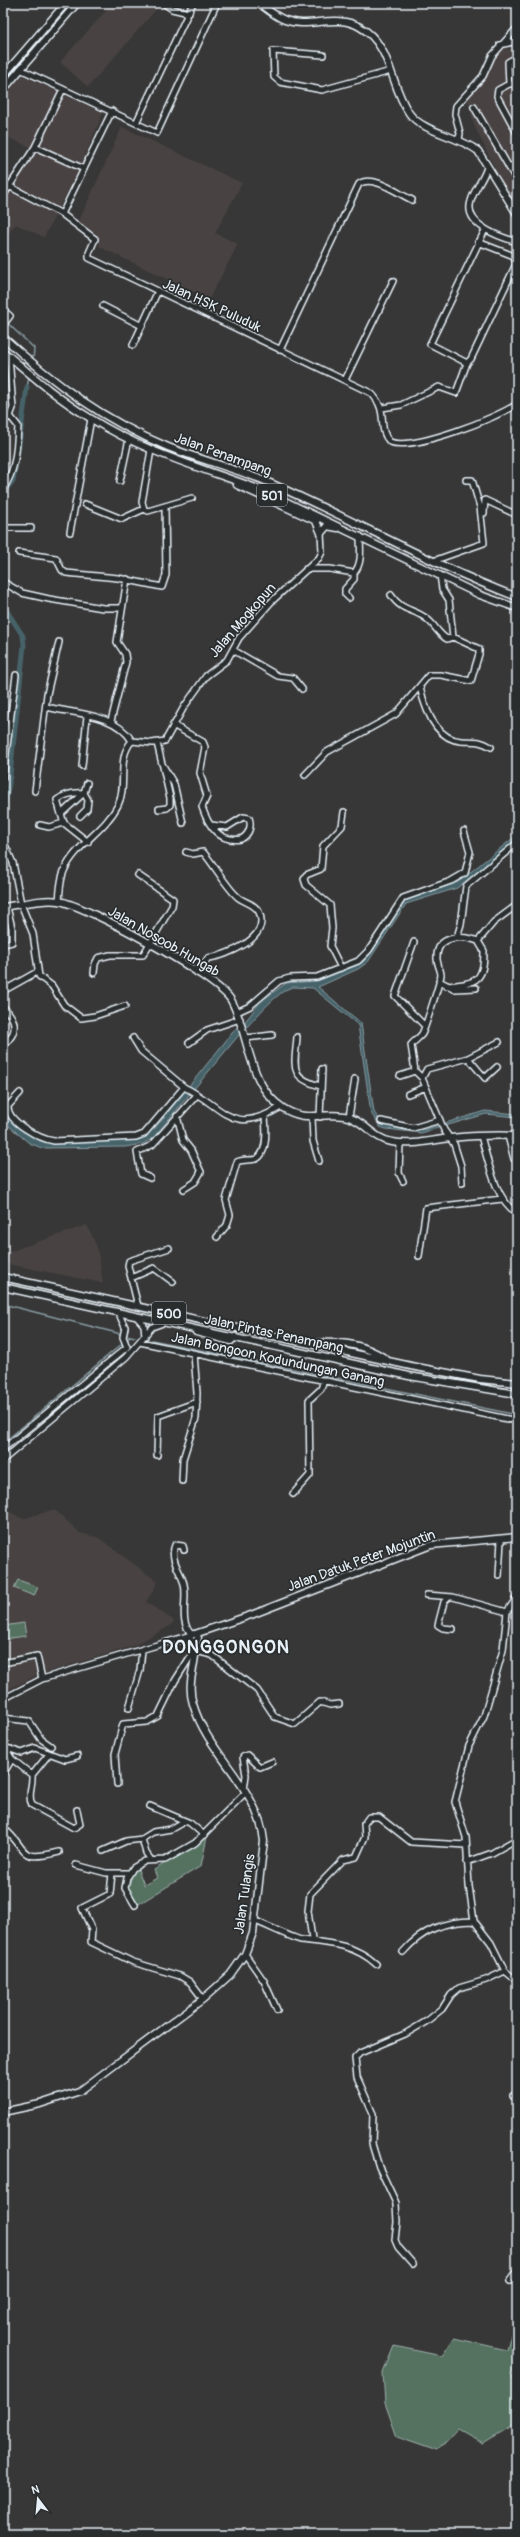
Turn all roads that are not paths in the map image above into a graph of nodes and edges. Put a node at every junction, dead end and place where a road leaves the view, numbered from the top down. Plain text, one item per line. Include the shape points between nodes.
1 (66, 3) edge
2 (76, 3) edge
3 (163, 3) edge
4 (193, 3) edge
5 (217, 3) edge
6 (259, 3) edge
7 (189, 13) junction
8 (517, 28) edge
9 (517, 41) edge
10 (500, 45) junction
11 (323, 54) dead end
12 (517, 57) edge
13 (20, 69) junction
14 (391, 71) junction
15 (3, 76) edge
16 (509, 84) junction
17 (517, 84) edge
18 (63, 89) junction
19 (3, 90) edge
20 (474, 106) dead end
21 (112, 111) junction
22 (136, 123) junction
23 (517, 132) edge
24 (459, 140) junction
25 (35, 147) junction
26 (517, 164) edge
27 (487, 167) junction
28 (509, 168) junction
29 (84, 169) junction
30 (493, 176) junction
31 (517, 182) edge
32 (3, 183) edge
33 (480, 184) junction
34 (8, 186) junction
35 (3, 196) edge
36 (412, 200) dead end
37 (62, 214) junction
38 (517, 214) edge
39 (484, 230) junction
40 (516, 241) edge
41 (478, 242) junction
42 (392, 281) dead end
43 (157, 293) junction
44 (103, 306) dead end
45 (3, 310) edge
46 (4, 324) edge
47 (142, 326) junction
48 (3, 337) edge
49 (133, 345) dead end
50 (280, 350) junction
51 (3, 351) edge
52 (13, 363) junction
53 (467, 363) junction
54 (345, 380) junction
55 (517, 404) edge
56 (382, 408) junction
57 (10, 416) junction
58 (91, 419) junction
59 (3, 422) edge
60 (129, 439) junction
61 (152, 450) junction
62 (239, 472) junction
63 (466, 480) dead end
64 (120, 481) dead end
65 (233, 482) junction
66 (247, 485) junction
67 (3, 488) edge
68 (192, 498) dead end
69 (85, 504) dead end
70 (165, 506) junction
71 (144, 510) junction
72 (517, 515) edge
73 (3, 528) edge
74 (31, 528) dead end
75 (344, 528) junction
76 (70, 532) dead end
77 (321, 533) junction
78 (360, 536) junction
79 (484, 538) junction
80 (19, 553) dead end
81 (432, 561) junction
82 (306, 569) junction
83 (354, 573) junction
84 (440, 575) junction
85 (127, 579) junction
86 (3, 582) edge
87 (391, 595) dead end
88 (517, 597) edge
89 (349, 598) dead end
90 (122, 608) junction
91 (517, 608) edge
92 (453, 637) junction
93 (59, 642) dead end
94 (233, 650) junction
95 (16, 675) dead end
96 (420, 687) junction
97 (302, 689) dead end
98 (46, 707) junction
99 (87, 716) junction
100 (110, 721) junction
101 (173, 725) junction
102 (132, 741) junction
103 (157, 743) junction
104 (491, 747) dead end
105 (162, 764) junction
106 (82, 766) dead end
107 (305, 775) dead end
108 (3, 778) edge
109 (87, 783) dead end
110 (35, 791) dead end
111 (84, 794) junction
112 (160, 809) dead end
113 (344, 812) dead end
114 (61, 814) junction
115 (80, 816) dead end
116 (64, 823) junction
117 (182, 823) dead end
118 (40, 825) dead end
119 (211, 825) junction
120 (464, 831) dead end
121 (88, 842) junction
122 (517, 843) edge
123 (6, 847) dead end
124 (186, 852) dead end
125 (138, 874) dead end
126 (59, 901) junction
127 (21, 904) junction
128 (517, 905) edge
129 (5, 907) edge
130 (457, 937) junction
131 (478, 941) junction
132 (414, 942) dead end
133 (3, 944) edge
134 (151, 944) junction
135 (341, 968) junction
136 (36, 972) junction
137 (94, 973) dead end
138 (197, 973) junction
139 (439, 981) junction
140 (447, 986) junction
141 (476, 988) dead end
142 (3, 991) edge
143 (124, 1006) dead end
144 (3, 1007) edge
145 (237, 1012) junction
146 (240, 1021) junction
147 (425, 1026) junction
148 (245, 1035) junction
149 (272, 1035) dead end
150 (297, 1037) dead end
151 (133, 1038) dead end
152 (499, 1042) dead end
153 (190, 1043) dead end
154 (3, 1045) edge
155 (468, 1058) junction
156 (498, 1067) dead end
157 (322, 1069) dead end
158 (415, 1072) junction
159 (400, 1076) dead end
160 (422, 1078) junction
161 (355, 1079) dead end
162 (321, 1086) junction
163 (184, 1087) junction
164 (426, 1087) junction
165 (20, 1093) dead end
166 (408, 1094) dead end
167 (195, 1095) junction
168 (281, 1107) junction
169 (178, 1116) junction
170 (320, 1116) junction
171 (265, 1117) junction
172 (312, 1117) junction
173 (349, 1117) junction
174 (381, 1122) dead end
175 (441, 1122) junction
176 (481, 1136) junction
177 (508, 1136) junction
178 (517, 1136) edge
179 (450, 1138) junction
180 (400, 1144) junction
181 (319, 1161) dead end
182 (517, 1161) edge
183 (150, 1178) dead end
184 (402, 1181) dead end
185 (462, 1183) dead end
186 (184, 1189) dead end
187 (502, 1199) junction
188 (517, 1213) edge
189 (217, 1237) dead end
190 (169, 1248) dead end
191 (419, 1256) dead end
192 (3, 1277) edge
193 (130, 1278) junction
194 (173, 1282) dead end
195 (3, 1287) edge
196 (138, 1306) junction
197 (118, 1312) junction
198 (133, 1315) junction
199 (517, 1317) edge
200 (168, 1322) junction
201 (517, 1323) edge
202 (221, 1324) junction
203 (517, 1327) edge
204 (517, 1334) edge
205 (145, 1336) junction
206 (235, 1337) junction
207 (140, 1342) junction
208 (344, 1342) junction
209 (307, 1343) junction
210 (335, 1349) junction
211 (194, 1354) junction
212 (342, 1360) junction
213 (388, 1361) junction
214 (324, 1380) junction
215 (517, 1383) edge
216 (517, 1394) edge
217 (197, 1402) junction
218 (517, 1421) edge
219 (26, 1429) junction
220 (34, 1434) junction
221 (3, 1449) edge
222 (157, 1454) dead end
223 (3, 1460) edge
224 (182, 1481) dead end
225 (292, 1494) dead end
226 (517, 1537) edge
227 (501, 1540) junction
228 (184, 1550) dead end
229 (499, 1576) dead end
230 (427, 1595) dead end
231 (449, 1597) junction
232 (517, 1597) edge
233 (507, 1612) junction
234 (453, 1629) dead end
235 (193, 1638) junction
236 (142, 1650) junction
237 (194, 1654) junction
238 (3, 1663) edge
239 (42, 1678) junction
240 (3, 1699) edge
241 (340, 1704) dead end
242 (128, 1708) dead end
243 (3, 1718) edge
244 (51, 1746) dead end
245 (3, 1747) edge
246 (48, 1754) junction
247 (77, 1756) dead end
248 (12, 1759) junction
249 (272, 1762) dead end
250 (3, 1774) edge
251 (32, 1775) junction
252 (117, 1784) dead end
253 (245, 1791) junction
254 (150, 1806) dead end
255 (76, 1810) dead end
256 (185, 1821) junction
257 (3, 1828) edge
258 (204, 1835) junction
259 (517, 1838) edge
260 (142, 1839) junction
261 (466, 1845) junction
262 (103, 1851) dead end
263 (59, 1852) dead end
264 (151, 1860) junction
265 (467, 1862) junction
266 (76, 1864) dead end
267 (112, 1873) junction
268 (129, 1873) junction
269 (135, 1905) dead end
270 (255, 1921) junction
271 (474, 1921) junction
272 (312, 1939) junction
273 (403, 1952) dead end
274 (245, 1954) junction
275 (376, 1964) dead end
276 (505, 1971) junction
277 (517, 1981) edge
278 (203, 1999) junction
279 (277, 2010) dead end
280 (3, 2112) edge
281 (413, 2264) dead end
282 (517, 2271) edge
283 (510, 2282) dead end

1 - 15 main road
2 - 13 main road
3 - 7 street via 172,9
4 - 7 street
5 - 22 street via 157,133
6 - 14 main road via 279,17 291,21 338,20 357,25 377,42
7 - 22 street
8 - 10 street
9 - 10 street
10 - 24 street via 483,76 456,106
11 - 14 street via 273,51 274,76 280,82 322,90
12 - 16 street via 508,62
13 - 18 street
13 - 19 main road
14 - 24 main road via 401,99 413,118
16 - 17 street
16 - 23 street via 498,90 496,96
18 - 21 street
18 - 25 street
20 - 28 street
21 - 22 street
21 - 29 street
24 - 27 main road via 478,151
25 - 29 street
25 - 34 street
26 - 28 street
27 - 30 main road
27 - 33 street
28 - 31 street
29 - 37 street
30 - 33 street
30 - 38 main road
32 - 34 street
33 - 39 street via 473,195 470,209
34 - 35 street
34 - 37 street
36 - 50 street via 377,183 364,181 359,184
37 - 43 street, Jalan HSK Puluduk via 95,239 89,258
39 - 40 street
39 - 41 street
41 - 53 street via 430,344
41 - 53 street via 514,256 516,264
42 - 54 street
43 - 47 street
43 - 50 street, Jalan HSK Puluduk
44 - 47 street
45 - 46 street via 10,316
47 - 49 street
48 - 62 main road, Jalan Penampang / 501 via 35,366 107,418 169,447
50 - 54 street, Jalan HSK Puluduk
51 - 52 main road, Jalan Penampang / 501
52 - 57 street via 13,408
52 - 58 main road, Jalan Penampang / 501
53 - 56 street via 456,393 439,387 401,405
54 - 56 street, Jalan HSK Puluduk via 371,393
55 - 56 street via 495,417 443,435 398,445 386,437
57 - 59 street
57 - 67 street via 18,426 12,474
58 - 60 main road, Jalan Penampang / 501
58 - 76 street
60 - 61 main road, Jalan Penampang / 501
60 - 64 street
61 - 65 main road, Jalan Penampang / 501
61 - 71 street via 142,502
62 - 66 main road via 248,477
62 - 81 main road, Jalan Penampang / 501 via 269,483
63 - 79 street via 472,480 477,491
65 - 66 main road, Jalan Penampang / 501
65 - 77 main road via 243,489 316,521
66 - 75 main road, Jalan Penampang / 501
68 - 70 street
69 - 71 street via 122,519
70 - 71 street
70 - 85 street via 164,585 160,587
72 - 79 street via 484,500
73 - 74 street
75 - 77 main road via 327,526
75 - 78 main road, Jalan Penampang / 501
77 - 82 street, Jalan Mogkopun via 322,555
78 - 83 street via 360,558 358,569
78 - 84 main road, Jalan Penampang / 501
79 - 81 street via 484,542
80 - 85 street via 56,558 66,573
81 - 88 main road, Jalan Penampang / 501
82 - 83 street
82 - 94 street, Jalan Mogkopun via 253,621 238,638
83 - 89 street via 356,577 345,591
84 - 91 main road, Jalan Penampang / 501 via 480,595
84 - 92 street via 442,589 449,600
85 - 90 street
86 - 90 street via 22,593 49,599 103,608
87 - 92 street via 398,606 427,619 440,635 447,639
90 - 100 street via 117,642 125,654 126,662
92 - 96 street via 478,649 479,654 471,681 429,675
93 - 98 street
94 - 97 street via 278,676 294,678
94 - 101 street, Jalan Mogkopun via 222,665 206,676
95 - 108 street
96 - 104 street via 427,709 441,731 453,739 475,740
96 - 107 street via 396,714 327,752
98 - 99 street
98 - 110 street
99 - 100 street
99 - 106 street
100 - 102 street via 122,728
101 - 103 street, Jalan Mogkopun via 165,741
101 - 119 street via 203,742 205,747 200,773 207,796 202,806
102 - 103 street
102 - 121 street via 124,755 120,801 113,814
103 - 105 street
105 - 112 street via 170,801 167,808
105 - 117 street via 174,784
109 - 111 street
111 - 114 street
111 - 114 street via 70,793 57,800
111 - 115 street via 89,804
113 - 135 street via 342,826 323,846 321,869 306,875 304,879 306,885 330,905 330,946
114 - 116 street
116 - 118 street via 49,827
116 - 121 street
119 - 119 street via 233,826 243,817 248,817 251,822 244,838 236,840 214,832
120 - 135 street via 470,852 465,873 452,881 403,898 362,958
121 - 126 street via 64,870
122 - 130 street via 466,886
123 - 127 street via 13,863
124 - 138 street via 203,852 237,896 253,906 260,916 259,930 247,942 228,954 208,958
125 - 134 street via 173,899
126 - 127 main road, Jalan Nosoob Hungab
126 - 134 main road, Jalan Nosoob Hungab via 91,913
127 - 129 main road, Jalan Nosoob Hungab
127 - 136 street via 33,934
128 - 131 street via 494,922
129 - 133 street via 12,928 12,942
130 - 131 street
130 - 139 street via 447,940 438,949 436,958 441,975
131 - 140 street via 484,951 482,974 477,980 467,984
132 - 147 street via 395,996
134 - 137 street via 141,956 110,955 98,958
134 - 138 main road, Jalan Nosoob Hungab
135 - 145 street via 317,977 278,981 250,1006
136 - 142 street
136 - 143 street via 52,986 64,1005 81,1018
138 - 145 main road, Jalan Nosoob Hungab via 223,990
139 - 140 street
139 - 147 street
140 - 141 street via 455,989
144 - 154 street via 12,1014 15,1027 13,1034
145 - 146 main road, Jalan Nosoob Hungab
146 - 148 main road, Jalan Nosoob Hungab
146 - 153 street via 207,1030
147 - 158 street via 421,1035 411,1045
148 - 149 street
148 - 168 main road, Jalan Nosoob Hungab via 260,1081
150 - 162 street via 296,1073 301,1080
151 - 163 street via 140,1051
152 - 155 street
155 - 156 street via 485,1078
155 - 160 street via 427,1069
157 - 162 street
158 - 159 street
158 - 160 street
160 - 164 street
161 - 173 street
162 - 170 street
163 - 165 street via 144,1134 136,1137 54,1141 30,1134 9,1112 8,1106
163 - 167 street
164 - 166 street
164 - 175 street
167 - 169 street
167 - 171 street via 230,1118 243,1120
168 - 171 street
168 - 172 main road, Jalan Nosoob Hungab via 293,1114
169 - 183 street via 152,1145 137,1152 141,1174
169 - 186 street via 183,1140 191,1150 201,1172 195,1182
170 - 172 main road, Jalan Nosoob Hungab
170 - 173 main road, Jalan Nosoob Hungab
171 - 189 street via 266,1135 262,1154 257,1158 237,1162 226,1200 230,1215 227,1225
172 - 181 street via 313,1141
173 - 180 main road via 380,1139
174 - 175 street via 413,1128
175 - 179 street
176 - 177 main road
176 - 179 main road
176 - 187 street
177 - 178 main road
177 - 182 street via 514,1159
179 - 180 main road
179 - 185 street via 461,1166
180 - 184 street via 399,1169
187 - 188 street
187 - 191 street via 426,1208
190 - 193 street via 129,1261
192 - 196 main road, Jalan Pintas Penampang / 500
193 - 194 street via 154,1268
193 - 196 street
195 - 197 main road, Jalan Pintas Penampang / 500
196 - 202 main road, Jalan Pintas Penampang / 500
197 - 198 main road, Jalan Pintas Penampang / 500
197 - 219 street via 125,1327 123,1337 127,1347
198 - 200 main road, Jalan Pintas Penampang / 500
198 - 205 street via 144,1325
199 - 201 street
200 - 205 street via 155,1324
200 - 206 main road, Jalan Pintas Penampang / 500
202 - 206 main road via 234,1333
202 - 209 main road, Jalan Pintas Penampang / 500
203 - 204 street
205 - 207 street
206 - 212 main road, Jalan Pintas Penampang / 500
207 - 211 street, Jalan Bongoon Kodundungan Ganang
207 - 220 street via 126,1357
208 - 209 main road
208 - 210 main road
208 - 213 main road, 500 via 374,1351
209 - 210 main road, Jalan Pintas Penampang / 500
210 - 212 main road
210 - 213 main road, Jalan Pintas Penampang / 500
211 - 214 street, Jalan Bongoon Kodundungan Ganang
211 - 217 street
212 - 216 main road, Jalan Pintas Penampang / 500 via 409,1376
213 - 215 main road, Jalan Pintas Penampang / 500 via 480,1379
214 - 218 street, Jalan Bongoon Kodundungan Ganang
214 - 225 street via 321,1389 309,1400 310,1475
217 - 222 street via 158,1416
217 - 224 street via 193,1433 182,1459
219 - 220 street
219 - 221 street
220 - 223 street
226 - 227 main road, Jalan Datuk Peter Mojuntin
227 - 229 street
227 - 235 main road, Jalan Datuk Peter Mojuntin via 431,1545 218,1626
228 - 235 street via 183,1546 176,1545 174,1553 177,1570 184,1582 184,1617
230 - 231 street
231 - 233 street
231 - 234 street via 444,1602 438,1625
232 - 233 street
233 - 261 street via 503,1650 484,1716 469,1746 455,1802 456,1811 465,1830
235 - 236 street, Jalan Datuk Peter Mojuntin via 174,1640
235 - 237 main road, Jalan Tulangis
236 - 239 street, Jalan Datuk Peter Mojuntin
236 - 242 street via 140,1670
237 - 241 street via 212,1656 257,1690 271,1714 280,1721 295,1724 320,1702
237 - 252 street via 175,1681 158,1716 147,1722 123,1724 115,1754
237 - 253 main road, Jalan Tulangis via 190,1683 196,1714 213,1746
238 - 239 street via 37,1656
239 - 240 street, Jalan Datuk Peter Mojuntin
243 - 244 street via 29,1721 41,1739
245 - 246 street via 22,1753 35,1748
245 - 248 street
246 - 247 street via 66,1759
246 - 251 street
248 - 250 street
248 - 251 street
249 - 253 street via 260,1767 249,1756 243,1757
251 - 255 street via 33,1783 29,1797 32,1806 74,1828 80,1824
253 - 258 street
253 - 270 main road, Jalan Tulangis via 260,1817 264,1841
254 - 256 street
256 - 258 street
256 - 260 street via 171,1830 153,1832
257 - 263 street via 26,1854 36,1857
258 - 264 street via 165,1860
259 - 265 street via 492,1853
260 - 262 street via 126,1841
260 - 264 street
261 - 265 street
261 - 272 street via 411,1842 379,1817 369,1817 364,1824 365,1837 356,1857 339,1863 310,1894 308,1911
264 - 268 street via 139,1864
265 - 271 street
266 - 267 street
267 - 268 street
267 - 278 street via 110,1894 82,1908 92,1930 91,1942 133,1962 180,1976 190,1982
268 - 269 street via 125,1888
270 - 272 street via 297,1938
270 - 274 main road, Jalan Tulangis
271 - 273 street via 451,1922 433,1928 414,1939
271 - 276 street via 491,1943
272 - 275 street via 356,1949
274 - 278 main road, Jalan Tulangis via 230,1975
274 - 279 street via 264,1981
276 - 277 street
276 - 281 street via 459,1988 442,2009 427,2021 405,2034 360,2053 355,2058 357,2077 374,2114 371,2138 379,2167 396,2203 395,2240
278 - 280 main road, Jalan Tulangis via 80,2091 40,2104
282 - 283 street

